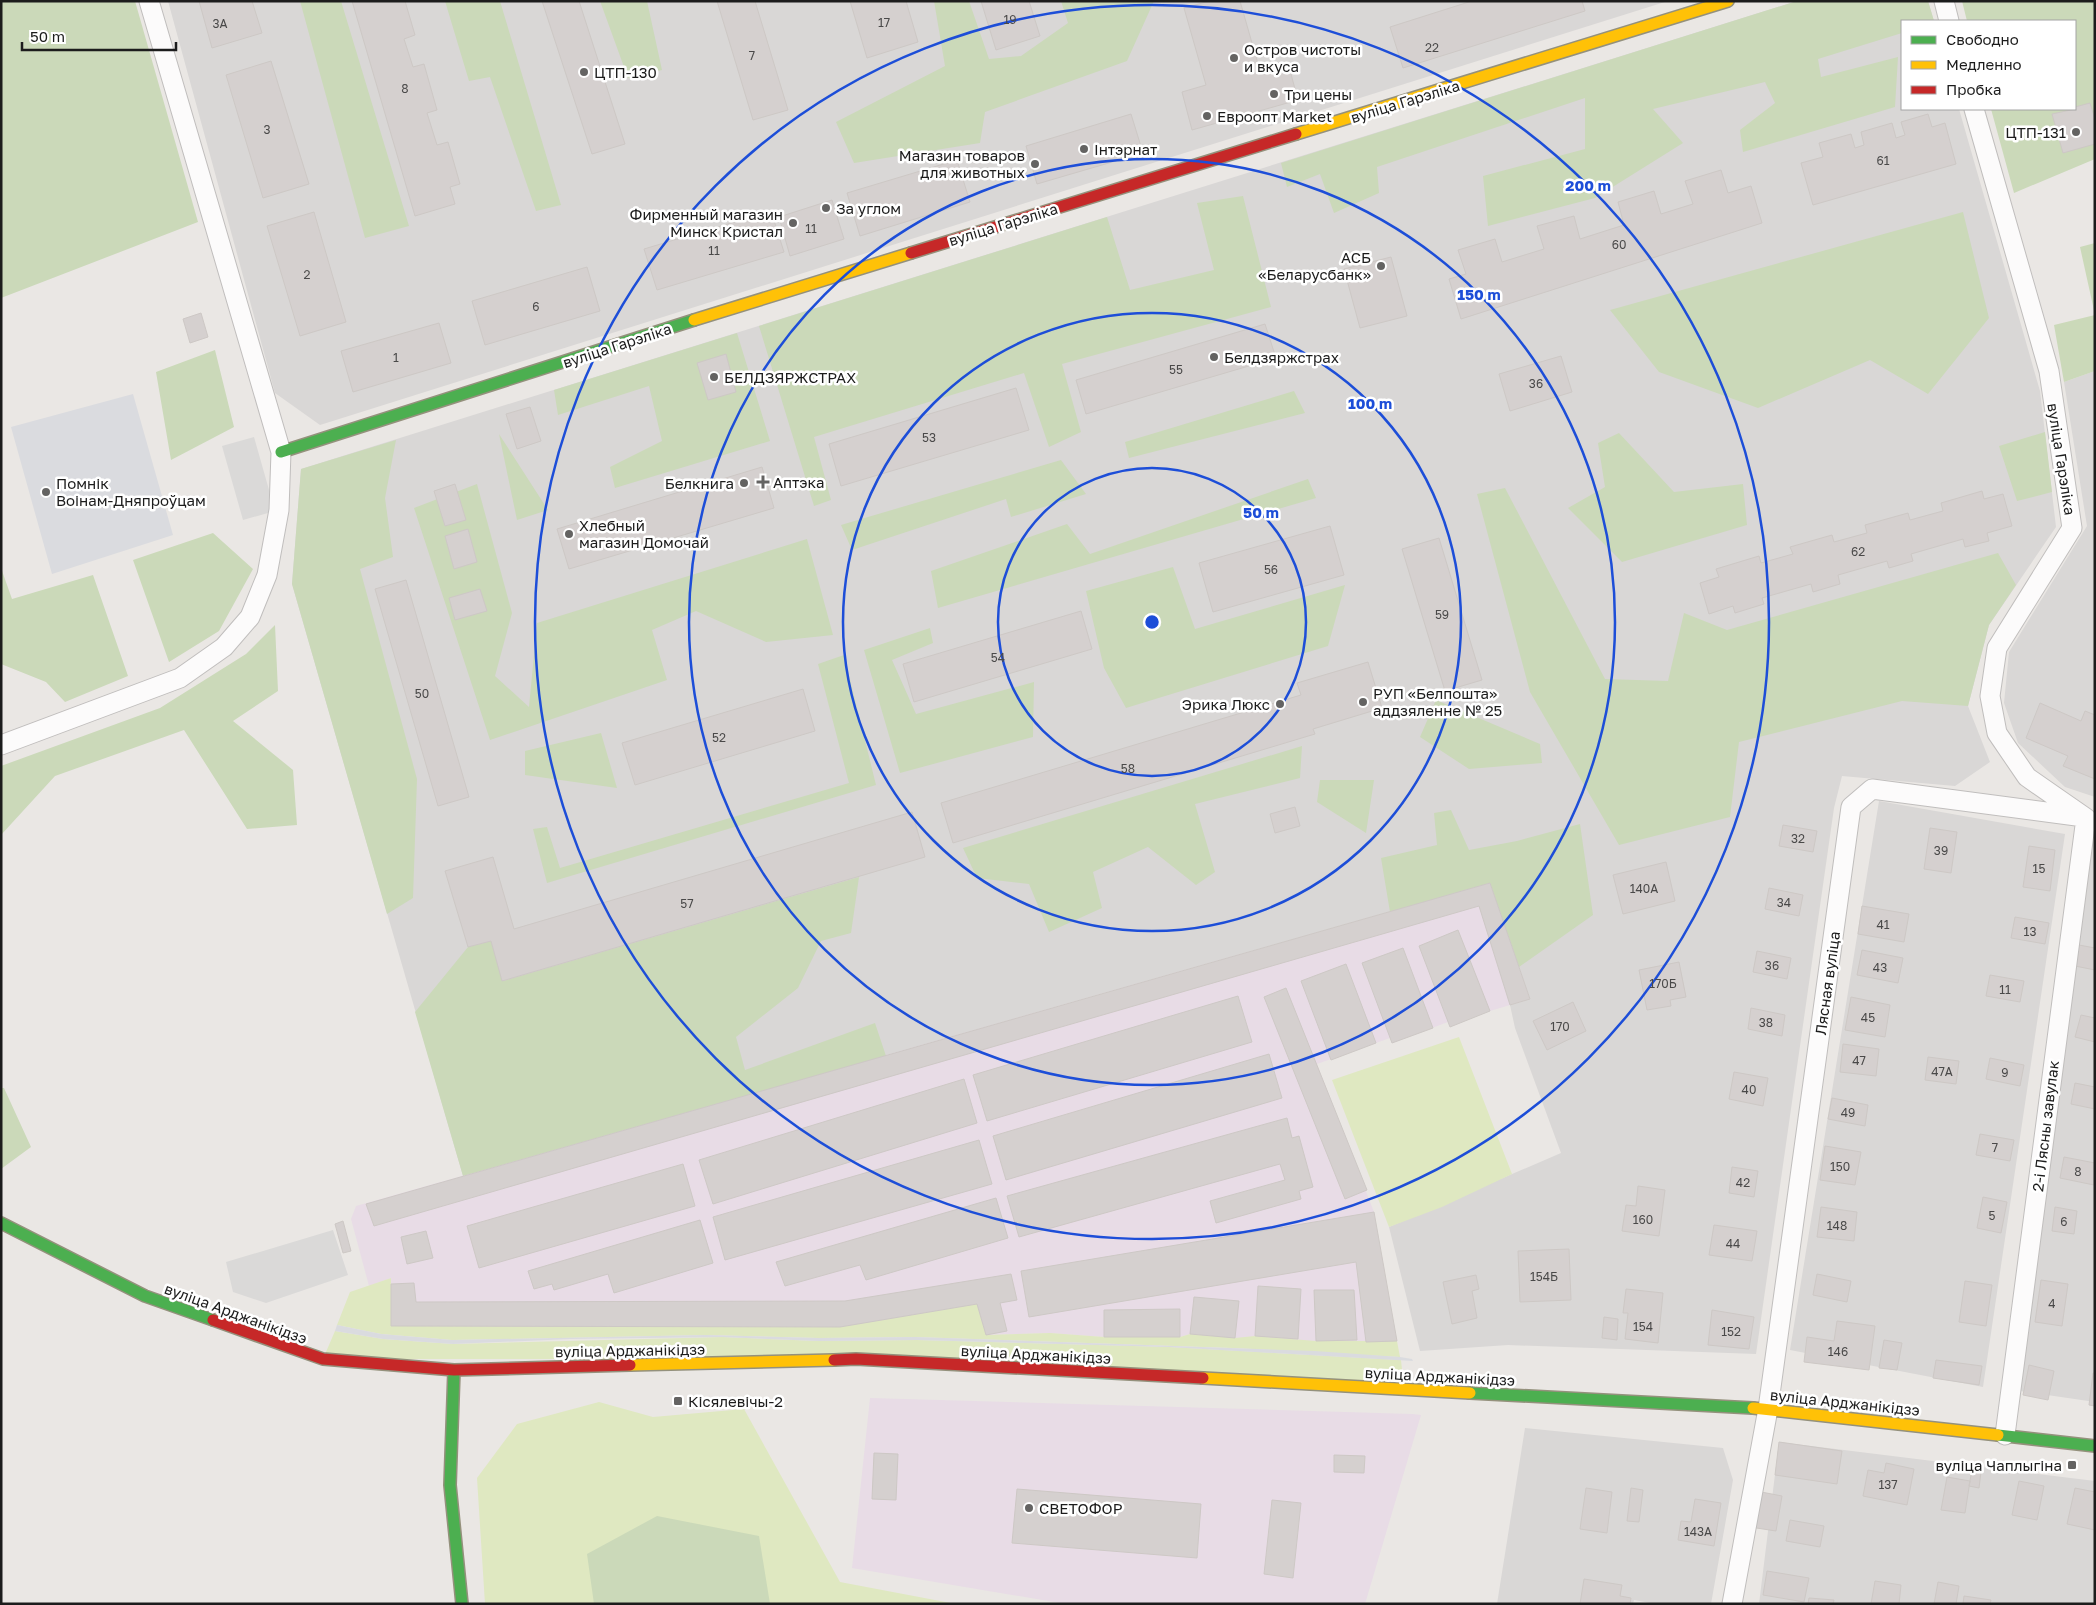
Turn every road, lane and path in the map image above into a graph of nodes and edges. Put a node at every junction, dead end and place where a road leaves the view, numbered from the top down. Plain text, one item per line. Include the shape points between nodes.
1 (149, 1) edge
2 (1728, 1) edge
3 (1944, 1) edge
4 (1949, 20) edge
5 (1974, 110) edge
6 (281, 452) junction
7 (1, 745) edge
8 (2090, 818) edge
9 (1, 1222) edge
10 (454, 1370) junction
11 (1768, 1409) junction
12 (2005, 1435) junction
13 (2095, 1446) edge
14 (462, 1604) edge
15 (1732, 1604) edge

1 - 6 street
2 - 6 main road, вуліца Гарэліка via 772,296
3 - 4 street
5 - 8 street, вуліца Гарэліка via 2049,371 2072,528 1997,648 1990,696 1997,733 2027,776
6 - 7 street via 279,510 267,575 250,617 224,647 180,678
8 - 11 street, Лясная вуліца via 1872,789 1851,806
8 - 12 street, 2-і Лясны завулак
9 - 10 main road, вуліца Арджанікідзэ via 145,1296 323,1359
10 - 11 main road, вуліца Арджанікідзэ via 856,1359
10 - 14 main road via 450,1485
11 - 12 main road, вуліца Арджанікідзэ
11 - 15 street, Лясная вуліца
12 - 13 main road, вуліца Арджанікідзэ

